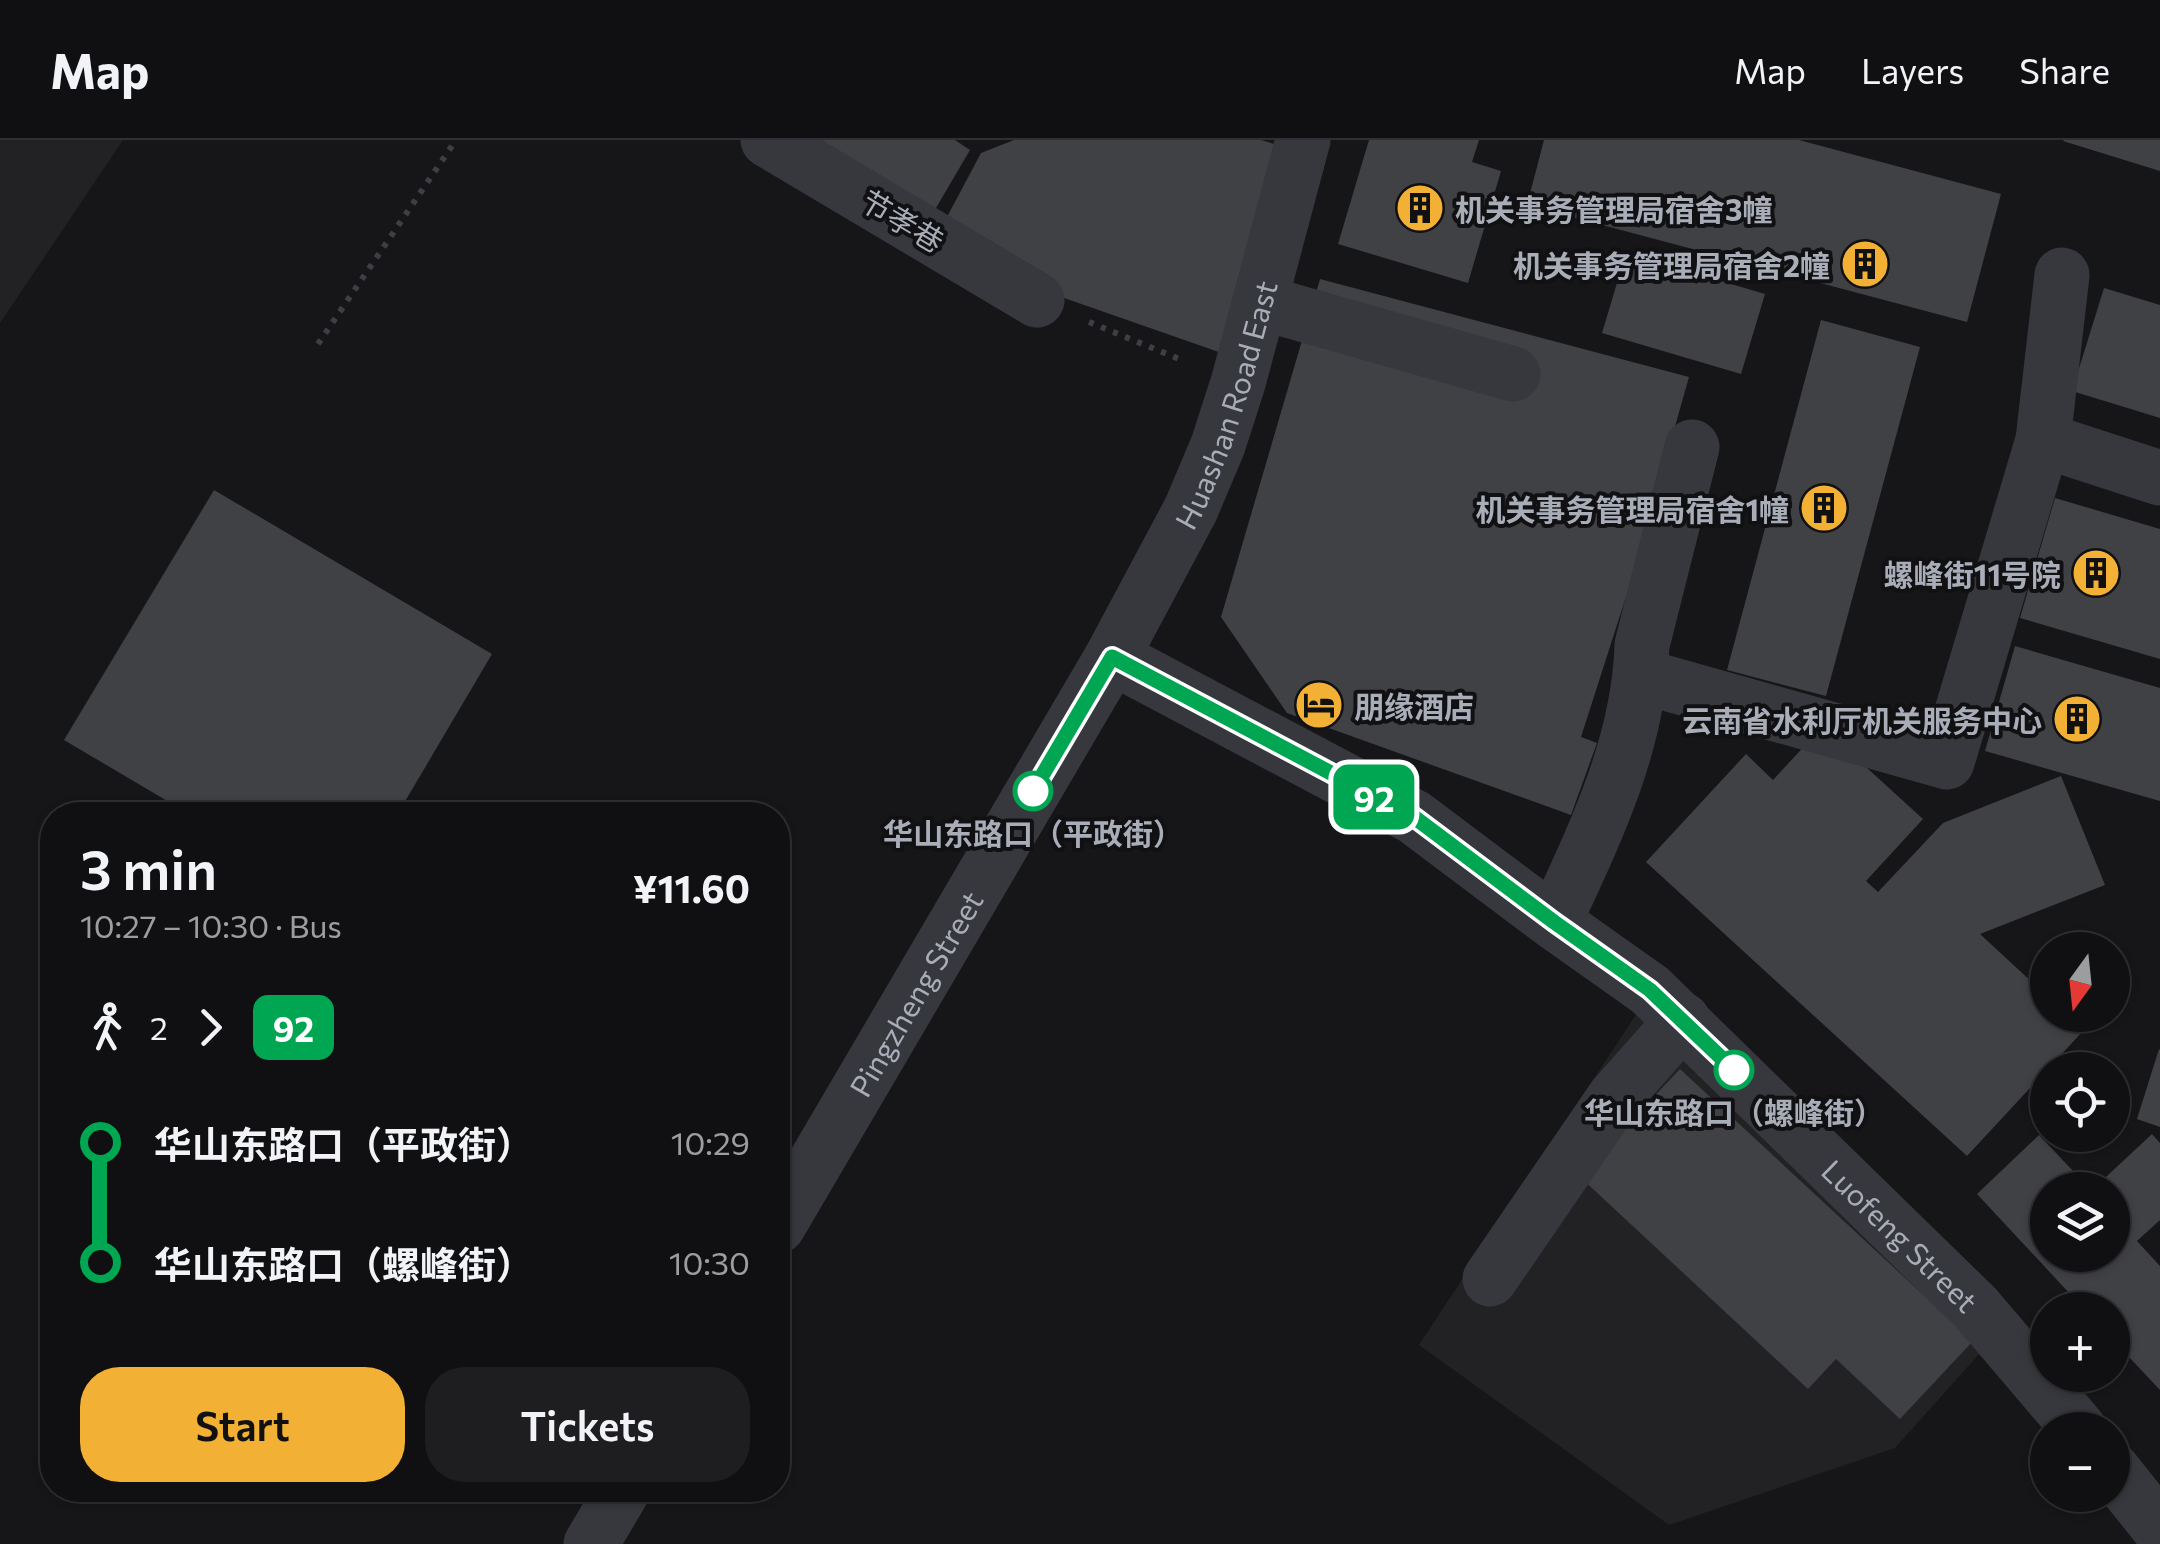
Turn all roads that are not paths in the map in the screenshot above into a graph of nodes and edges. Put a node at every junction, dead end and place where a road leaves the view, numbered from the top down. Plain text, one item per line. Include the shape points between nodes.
1 (768, 140) edge
2 (1303, 140) edge
3 (2062, 275) dead end
4 (1037, 300) road end
5 (1260, 302) junction
6 (1513, 374) dead end
7 (2043, 440) junction
8 (1692, 447) dead end
9 (2160, 478) edge
10 (1112, 657) junction
11 (1642, 676) junction
12 (1554, 922) junction
13 (1683, 1020) junction
14 (790, 1206) edge
15 (1490, 1278) dead end
16 (2065, 1412) edge
17 (2130, 1491) edge
18 (615, 1502) edge
19 (2160, 1529) edge
20 (591, 1544) edge

1 - 4 street, 节孝巷
2 - 5 street, Huashan Road East
3 - 7 street
5 - 6 street
5 - 10 street, Huashan Road East via 1218,445
7 - 9 street
7 - 11 street via 1947,762
8 - 11 street via 1642,645
10 - 12 street, Luofeng Street via 1414,817
10 - 14 street, Pingzheng Street
11 - 12 street via 1622,761
12 - 13 street, Luofeng Street
13 - 15 street via 1614,1098
13 - 16 street, Luofeng Street via 1976,1308
17 - 19 street
18 - 20 street

